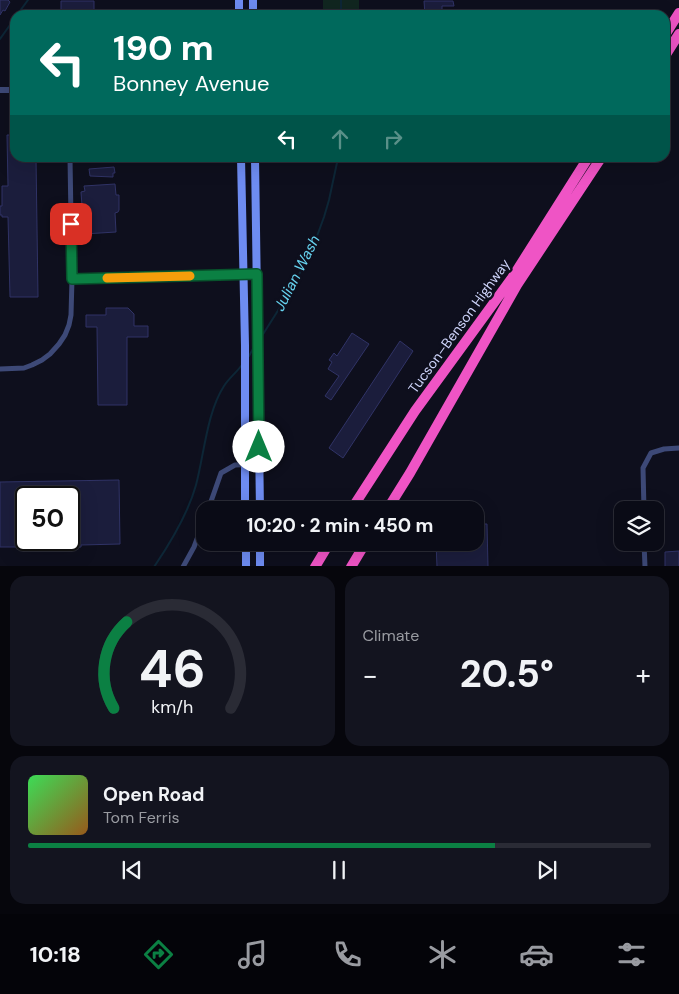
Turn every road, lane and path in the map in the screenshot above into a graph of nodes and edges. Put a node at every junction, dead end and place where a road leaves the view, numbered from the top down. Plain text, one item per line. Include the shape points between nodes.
1 (679, 13) edge
2 (670, 27) edge
3 (679, 34) edge
4 (670, 48) edge
5 (70, 162) edge
6 (241, 162) edge
7 (255, 162) edge
8 (585, 162) edge
9 (598, 162) edge
10 (257, 274) junction
11 (244, 275) junction
12 (72, 279) junction
13 (0, 369) edge
14 (679, 448) edge
15 (245, 464) junction
16 (259, 464) junction
17 (211, 501) edge
18 (245, 501) edge
19 (260, 501) edge
20 (357, 501) edge
21 (393, 501) edge
22 (644, 501) edge
23 (196, 542) edge
24 (246, 551) edge
25 (260, 551) edge
26 (324, 551) edge
27 (360, 551) edge
28 (644, 551) edge
29 (183, 566) edge
30 (246, 566) edge
31 (260, 566) edge
32 (315, 566) edge
33 (351, 566) edge
34 (645, 566) edge

1 - 2 highway
3 - 4 highway
5 - 12 street
6 - 11 main road
7 - 10 main road
8 - 20 highway, Tucson–Benson Highway via 512,278 414,411
9 - 21 highway, Tucson–Benson Highway via 518,285
10 - 11 street
10 - 16 main road
11 - 12 street
11 - 15 main road
12 - 13 street via 71,315 59,344 32,365
14 - 22 street via 651,453 643,468
15 - 16 street
15 - 17 street via 235,465 221,473
15 - 18 main road
16 - 19 main road
23 - 29 street
24 - 30 main road
25 - 31 main road
26 - 32 highway
27 - 33 highway
28 - 34 street

